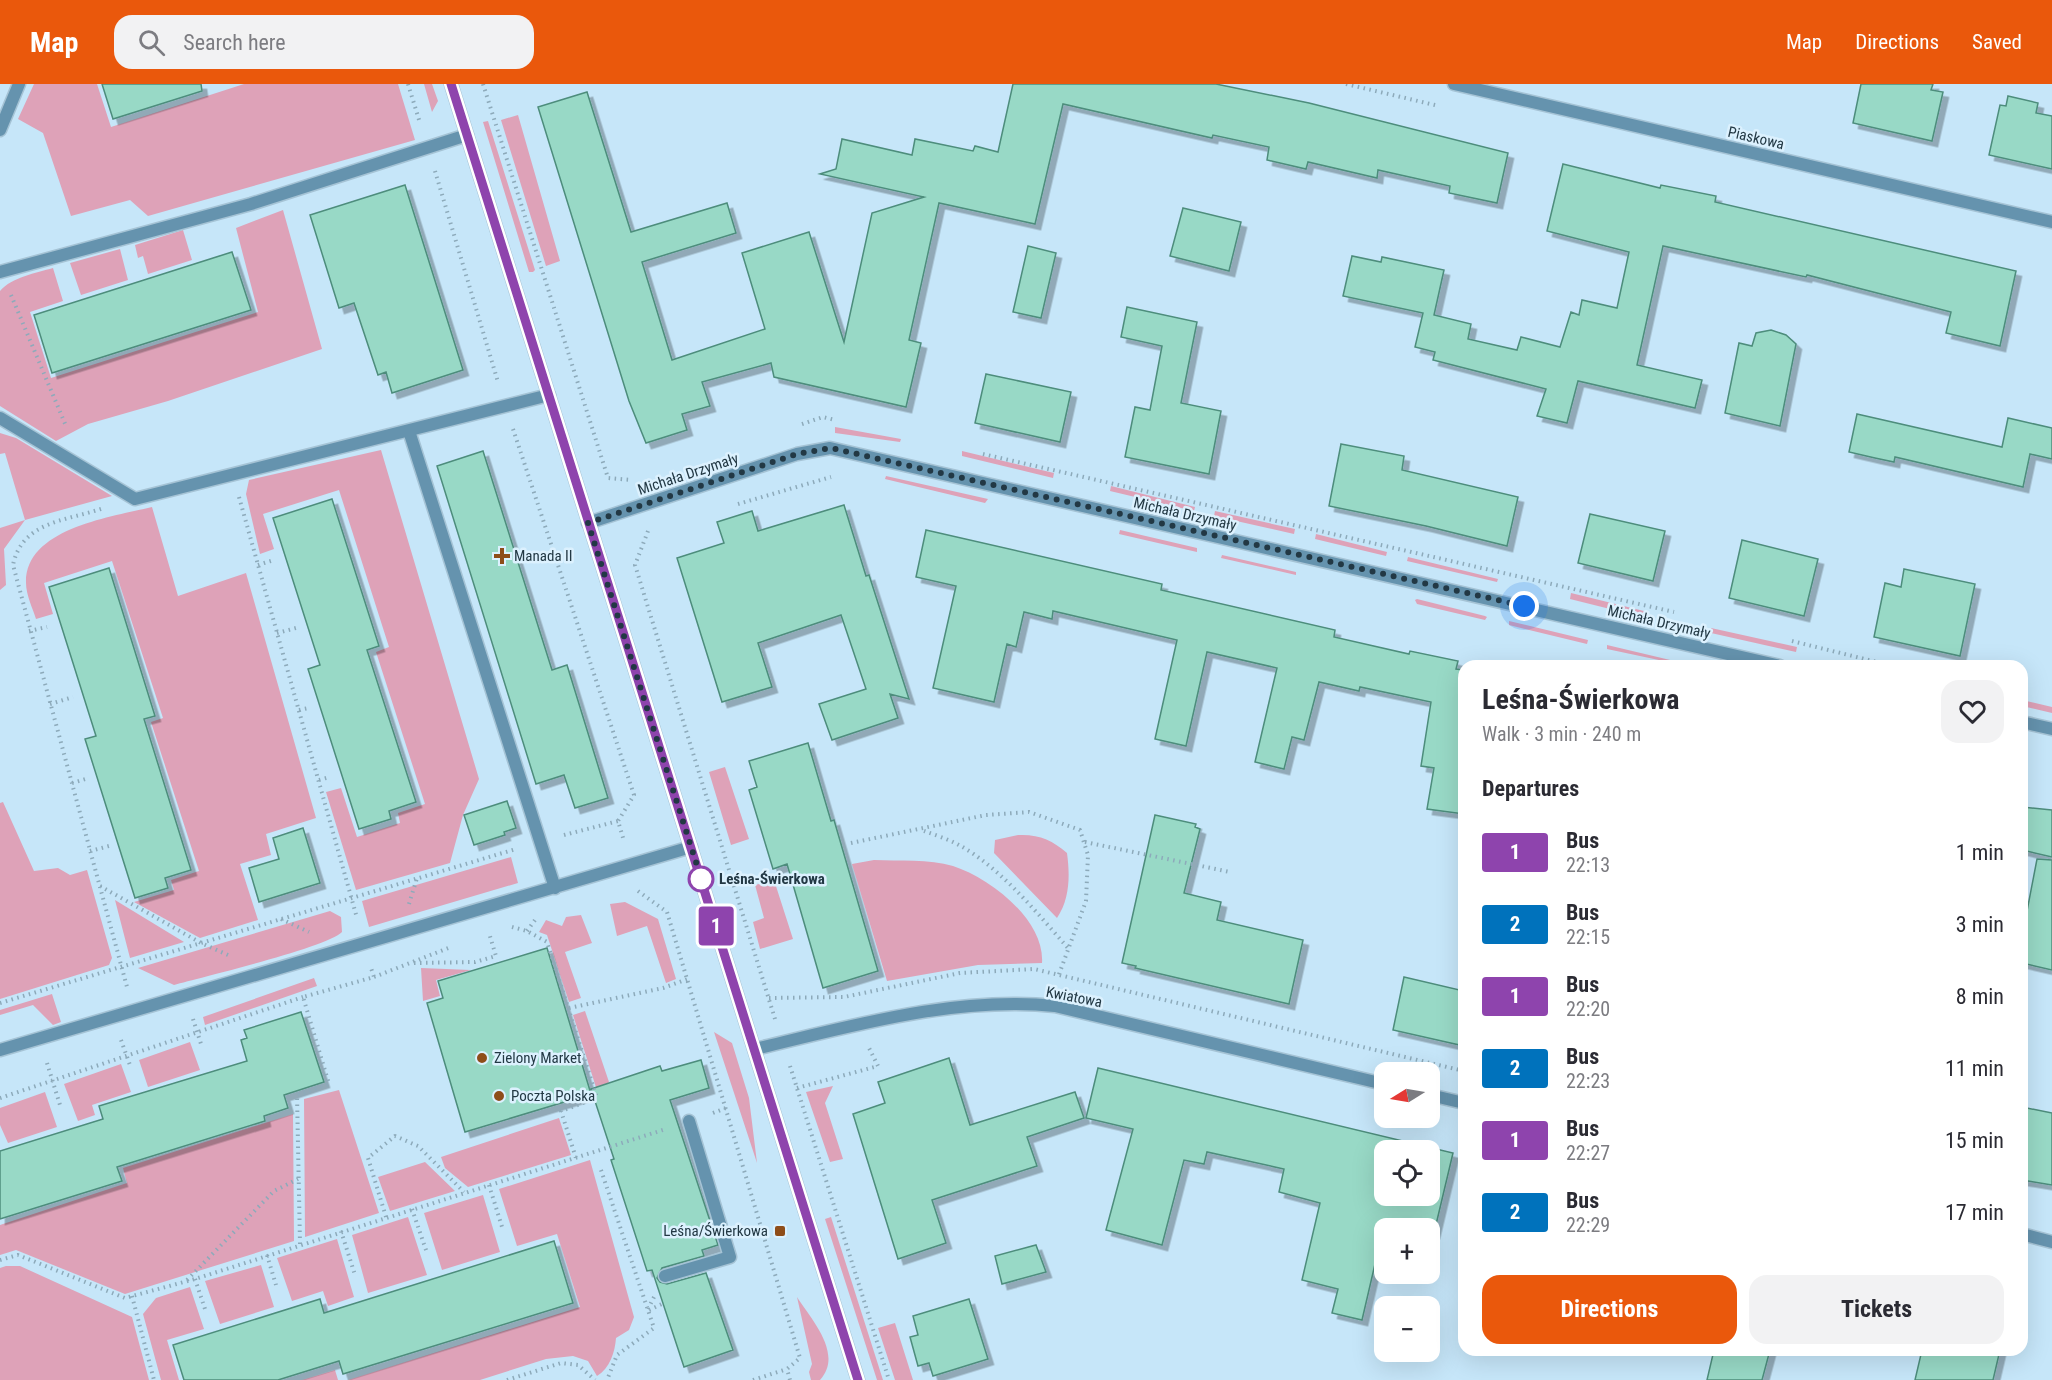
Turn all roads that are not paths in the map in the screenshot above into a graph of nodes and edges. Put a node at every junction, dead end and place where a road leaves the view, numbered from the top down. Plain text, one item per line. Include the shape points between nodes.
1 (19, 84) edge
2 (451, 84) edge
3 (1454, 84) edge
4 (0, 130) edge
5 (467, 135) junction
6 (2052, 222) edge
7 (2, 272) edge
8 (549, 395) junction
9 (0, 418) edge
10 (409, 431) junction
11 (588, 523) junction
12 (1754, 660) edge
13 (2028, 723) edge
14 (2052, 729) edge
15 (691, 848) junction
16 (555, 888) junction
17 (755, 1049) junction
18 (0, 1050) edge
19 (1374, 1082) edge
20 (1440, 1097) edge
21 (1458, 1102) edge
22 (689, 1122) road end
23 (2028, 1236) edge
24 (2052, 1242) edge
25 (665, 1276) dead end
26 (858, 1380) edge

1 - 4 street
2 - 5 street
3 - 6 street, Piaskowa
5 - 7 street via 251,204
5 - 8 street
8 - 10 street
8 - 11 street
9 - 10 street via 135,499
10 - 16 street
11 - 12 street, Michała Drzymały via 797,454 831,448
11 - 15 street
13 - 14 street
15 - 16 street
15 - 17 street
16 - 18 street
17 - 19 street, Kwiatowa via 895,1018 1016,1002 1054,1006
17 - 26 street
20 - 21 street
22 - 25 street via 730,1257
23 - 24 street

